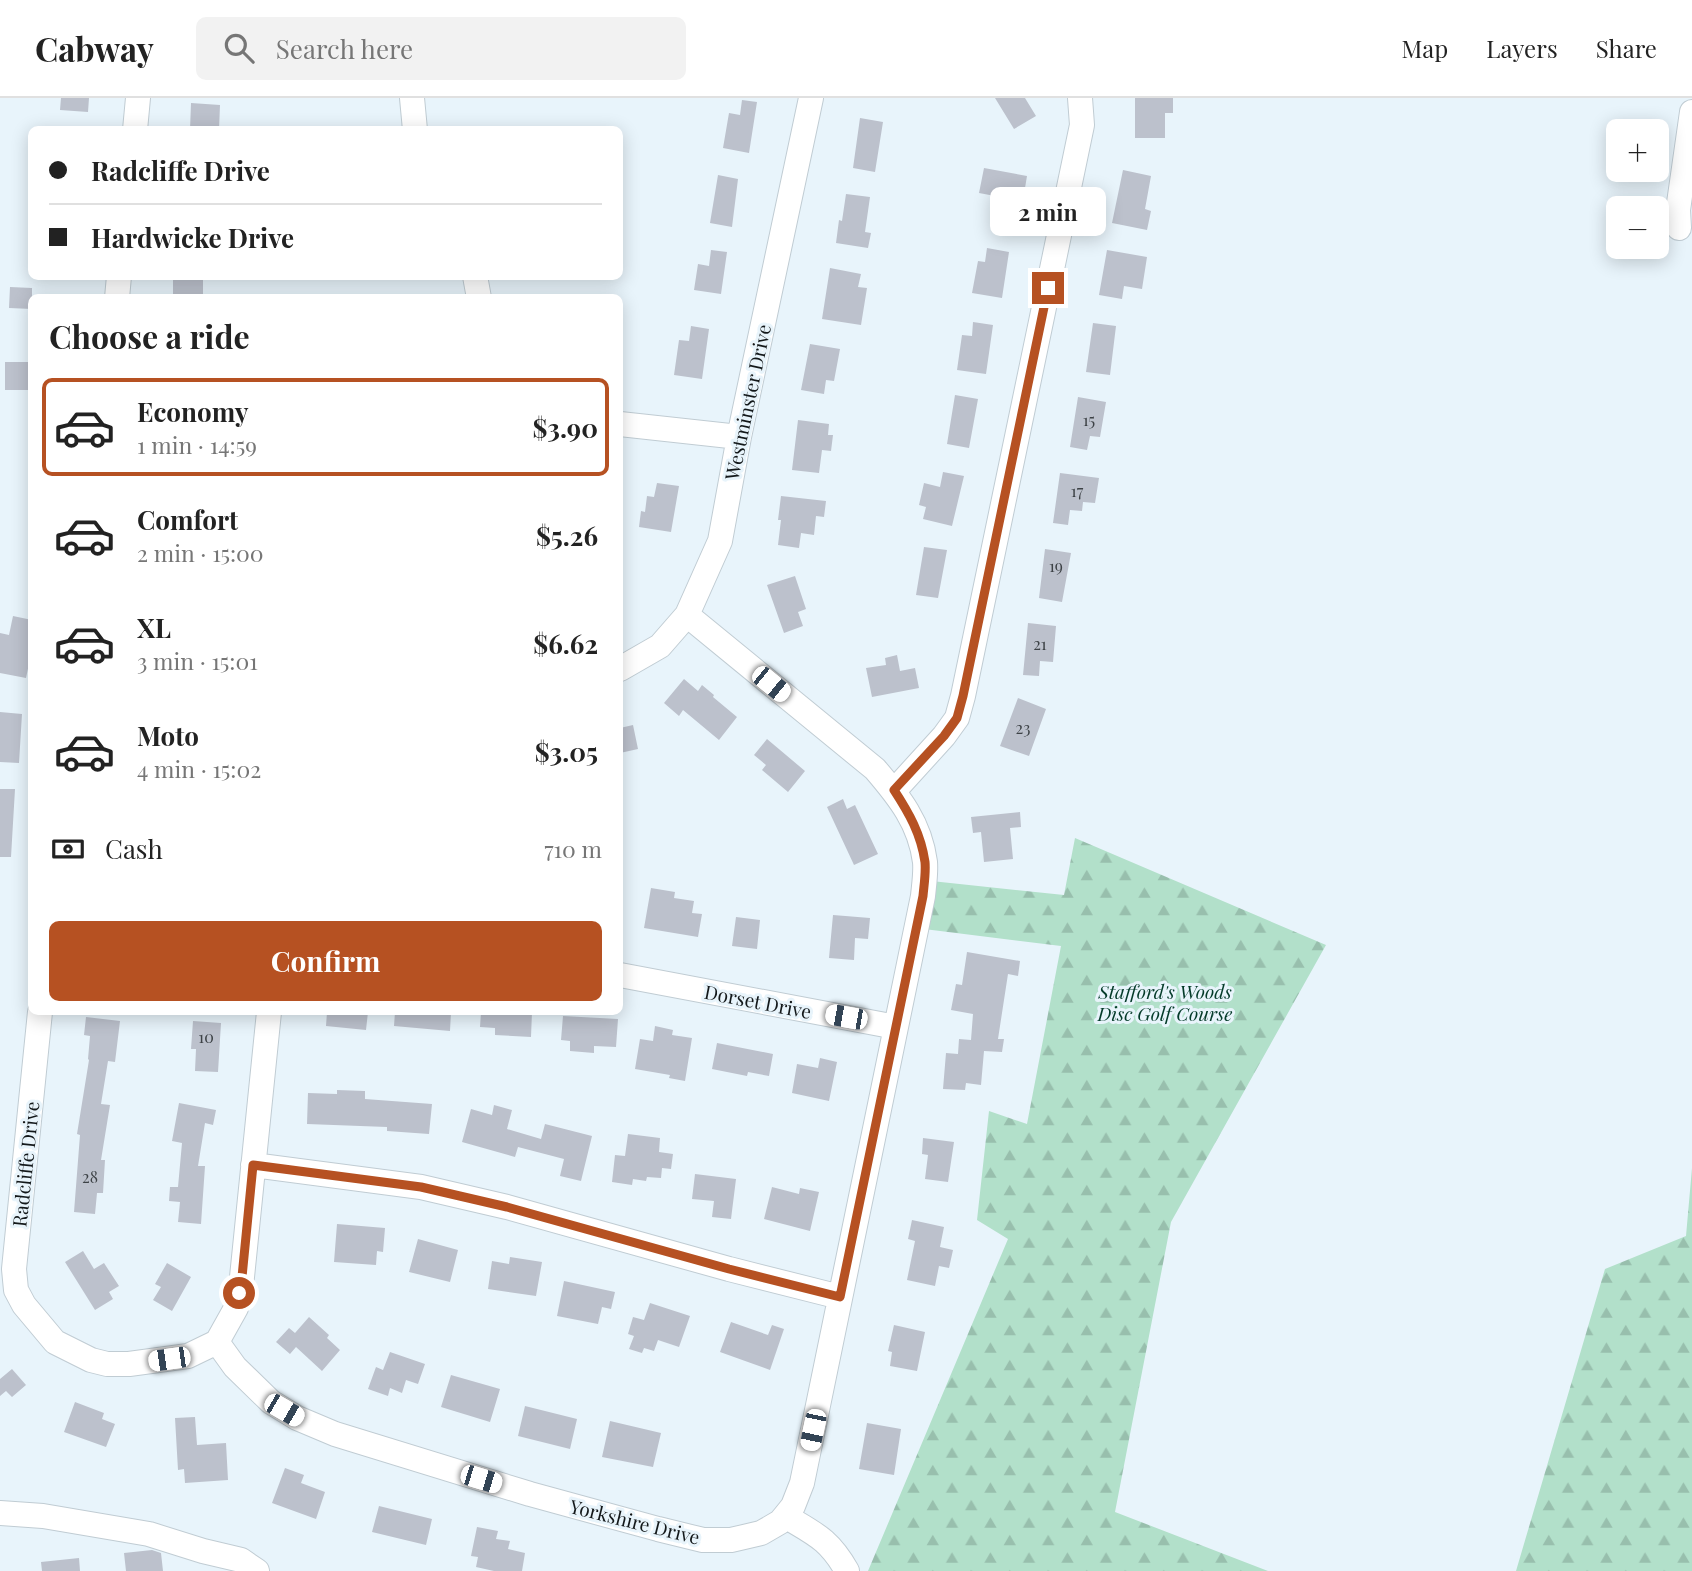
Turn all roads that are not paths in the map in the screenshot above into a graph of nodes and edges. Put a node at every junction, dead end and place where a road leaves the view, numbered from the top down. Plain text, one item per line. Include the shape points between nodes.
1 (138, 98) edge
2 (412, 98) edge
3 (811, 98) edge
4 (1080, 98) edge
5 (1692, 112) edge
6 (135, 126) edge
7 (415, 126) edge
8 (1679, 228) dead end
9 (623, 424) edge
10 (739, 437) junction
11 (687, 615) junction
12 (623, 667) edge
13 (894, 790) junction
14 (623, 976) edge
15 (40, 1015) edge
16 (269, 1015) edge
17 (896, 1027) junction
18 (253, 1165) junction
19 (840, 1297) junction
20 (217, 1342) junction
21 (0, 1513) edge
22 (785, 1516) junction
23 (257, 1571) edge
24 (847, 1571) edge

1 - 6 street
2 - 7 street
3 - 10 street, Westminster Drive
4 - 13 street via 1083,125 963,696 957,718 944,736
5 - 8 street
9 - 10 street
10 - 11 street, Westminster Drive via 720,541
11 - 12 street, Westminster Drive via 660,646
11 - 13 street via 875,769
13 - 17 street via 920,839 925,864 923,896
14 - 17 street, Dorset Drive
15 - 20 street, Radcliffe Drive via 14,1269 16,1290 24,1306 55,1342 107,1364 188,1356
16 - 18 street
17 - 19 street
18 - 19 street via 421,1187
18 - 20 street via 236,1308
19 - 22 street via 802,1483
20 - 22 street, Yorkshire Drive via 271,1402 297,1418 517,1490 703,1539 731,1540 761,1533
21 - 23 street via 149,1534 241,1560
22 - 24 street via 825,1540

